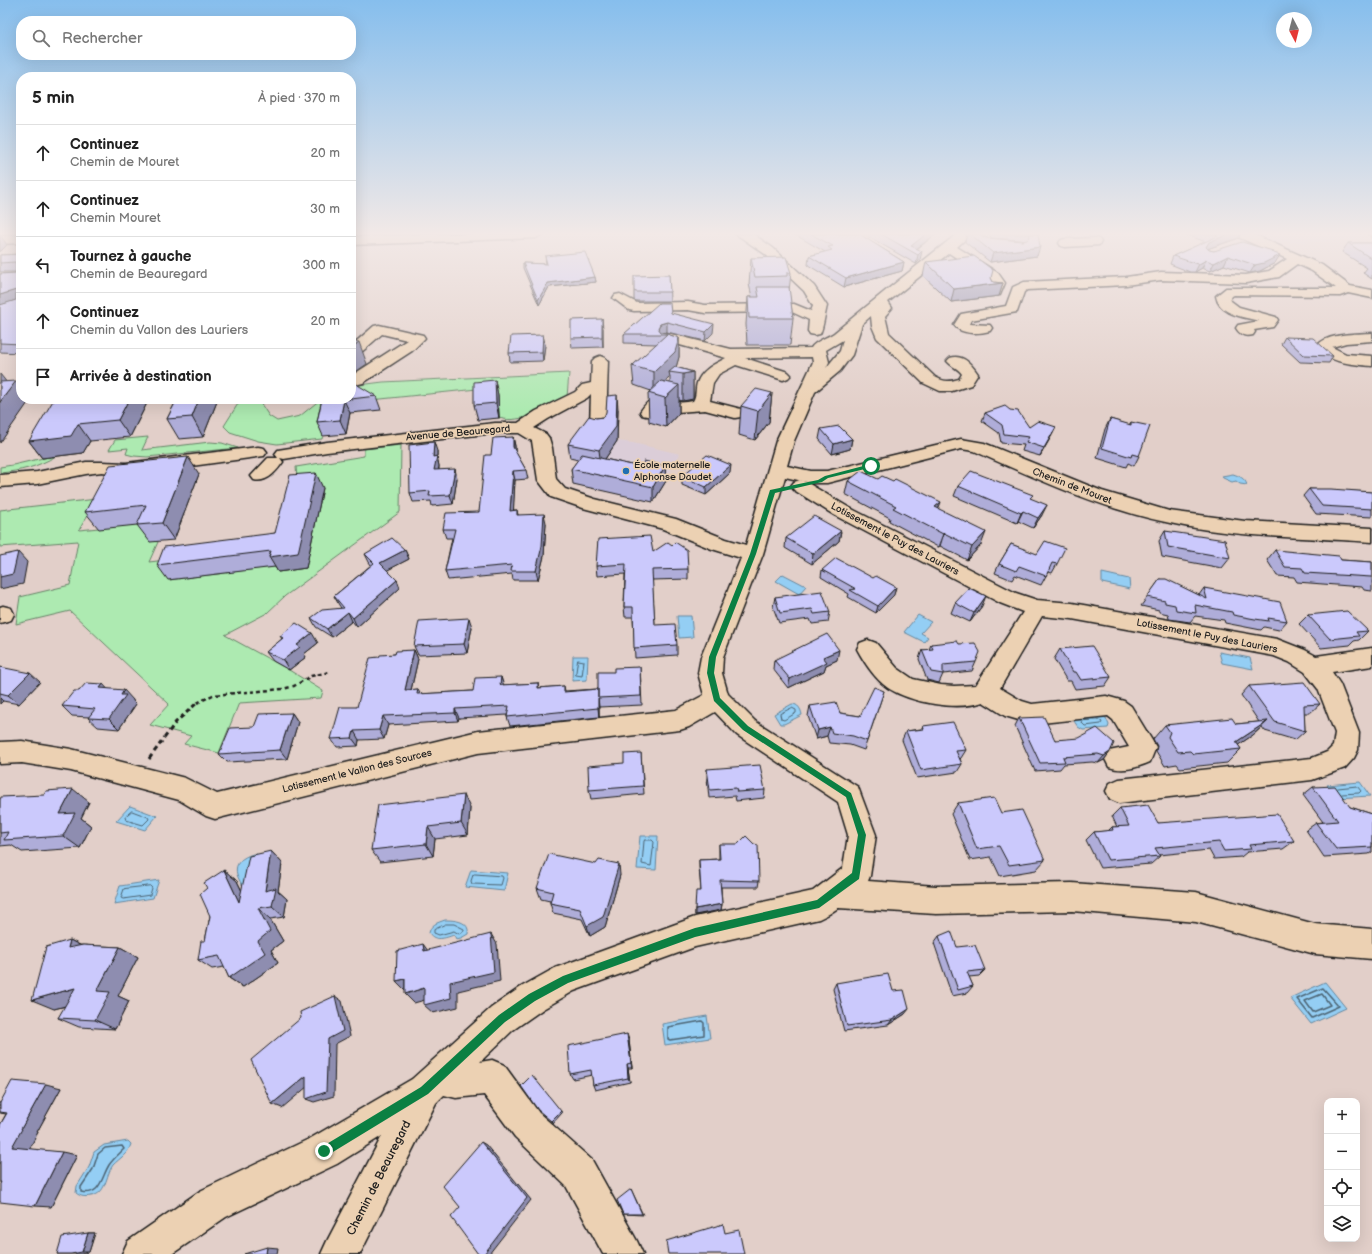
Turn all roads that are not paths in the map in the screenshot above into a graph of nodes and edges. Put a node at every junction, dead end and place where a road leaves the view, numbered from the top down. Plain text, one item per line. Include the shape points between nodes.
1 (812, 293) edge
2 (891, 293) edge
3 (1017, 293) edge
4 (1229, 293) edge
5 (620, 298) dead end
6 (879, 302) junction
7 (816, 318) junction
8 (856, 321) junction
9 (985, 328) dead end
10 (1248, 332) dead end
11 (667, 337) edge
12 (1372, 337) edge
13 (833, 341) junction
14 (356, 350) edge
15 (819, 352) junction
16 (733, 357) junction
17 (594, 361) dead end
18 (955, 361) dead end
19 (1372, 361) edge
20 (782, 375) dead end
21 (356, 380) edge
22 (594, 388) junction
23 (810, 390) junction
24 (700, 403) junction
25 (648, 412) dead end
26 (735, 413) dead end
27 (598, 426) edge
28 (522, 428) junction
29 (778, 470) junction
30 (826, 477) junction
31 (2, 481) edge
32 (800, 486) junction
33 (772, 492) junction
34 (1372, 535) edge
35 (753, 554) junction
36 (1036, 608) junction
37 (868, 649) dead end
38 (1372, 657) edge
39 (1313, 666) junction
40 (986, 691) junction
41 (717, 699) junction
42 (0, 753) edge
43 (1118, 759) dead end
44 (1118, 791) dead end
45 (833, 893) junction
46 (1372, 944) edge
47 (431, 1084) junction
48 (141, 1254) edge
49 (340, 1254) edge
50 (624, 1254) edge

1 - 7 street via 820,306
2 - 6 street
3 - 9 street via 1012,309 966,317 961,325 964,328
4 - 10 street via 1223,296 1224,303 1234,310 1271,320 1268,324 1243,328
5 - 7 street via 634,307 794,308
6 - 8 street
6 - 18 street via 885,308 878,315 882,335 929,380 940,386 965,382 970,374 965,366
7 - 13 street via 815,332
8 - 13 street
8 - 23 street, Chemin de Beauregard via 847,352 836,368
11 - 16 street
12 - 19 street via 1335,341 1324,346 1328,352 1337,356
13 - 15 street via 818,348
14 - 21 street via 379,329 418,338 407,348
15 - 16 street
15 - 23 street, Chemin de Beauregard via 821,362
16 - 20 street
16 - 24 street via 713,371 705,383 704,396
17 - 22 street
22 - 27 street
22 - 28 street
23 - 29 street, Chemin de Beauregard via 785,441
24 - 25 street via 700,406 677,407 657,402
24 - 26 street
28 - 31 street, Avenue de Beauregard via 495,428 268,456 219,457 126,469 86,468 37,478
28 - 35 street, Avenue de Beauregard via 540,438 547,480 558,492 590,504 669,524 719,544
29 - 30 street via 812,477
29 - 33 street, Chemin de Beauregard
30 - 32 street
30 - 34 street, Chemin de Mouret via 961,444 978,447 1095,496 1169,517 1251,527
32 - 33 street
32 - 36 street, Lotissement le Puy des Lauriers via 841,511 1008,598
33 - 35 street, Chemin de Beauregard
35 - 41 street, Chemin de Beauregard via 712,657 710,673
36 - 39 street, Lotissement le Puy des Lauriers via 1072,611 1277,648 1298,656
36 - 40 street
37 - 40 street via 896,681 911,688 953,697 968,697
38 - 39 street
39 - 44 street, Lotissement le Puy des Lauriers via 1328,684 1347,733 1345,750 1336,760 1312,769
40 - 43 street via 1022,713 1106,706 1115,708 1122,712 1143,747 1141,754
41 - 42 street, Lotissement le Vallon des Sources via 680,720 478,742 215,807 185,790 70,760 22,752
41 - 45 street, Chemin de Beauregard via 746,728 849,795 862,835 856,876
45 - 46 street via 936,900 1072,896 1196,907 1315,939
45 - 47 street, Chemin de Beauregard via 819,904 695,932 566,979 502,1019
47 - 48 street via 324,1151 213,1204 172,1230
47 - 49 street, Chemin de Beauregard
47 - 50 street via 492,1077 527,1125 580,1173

